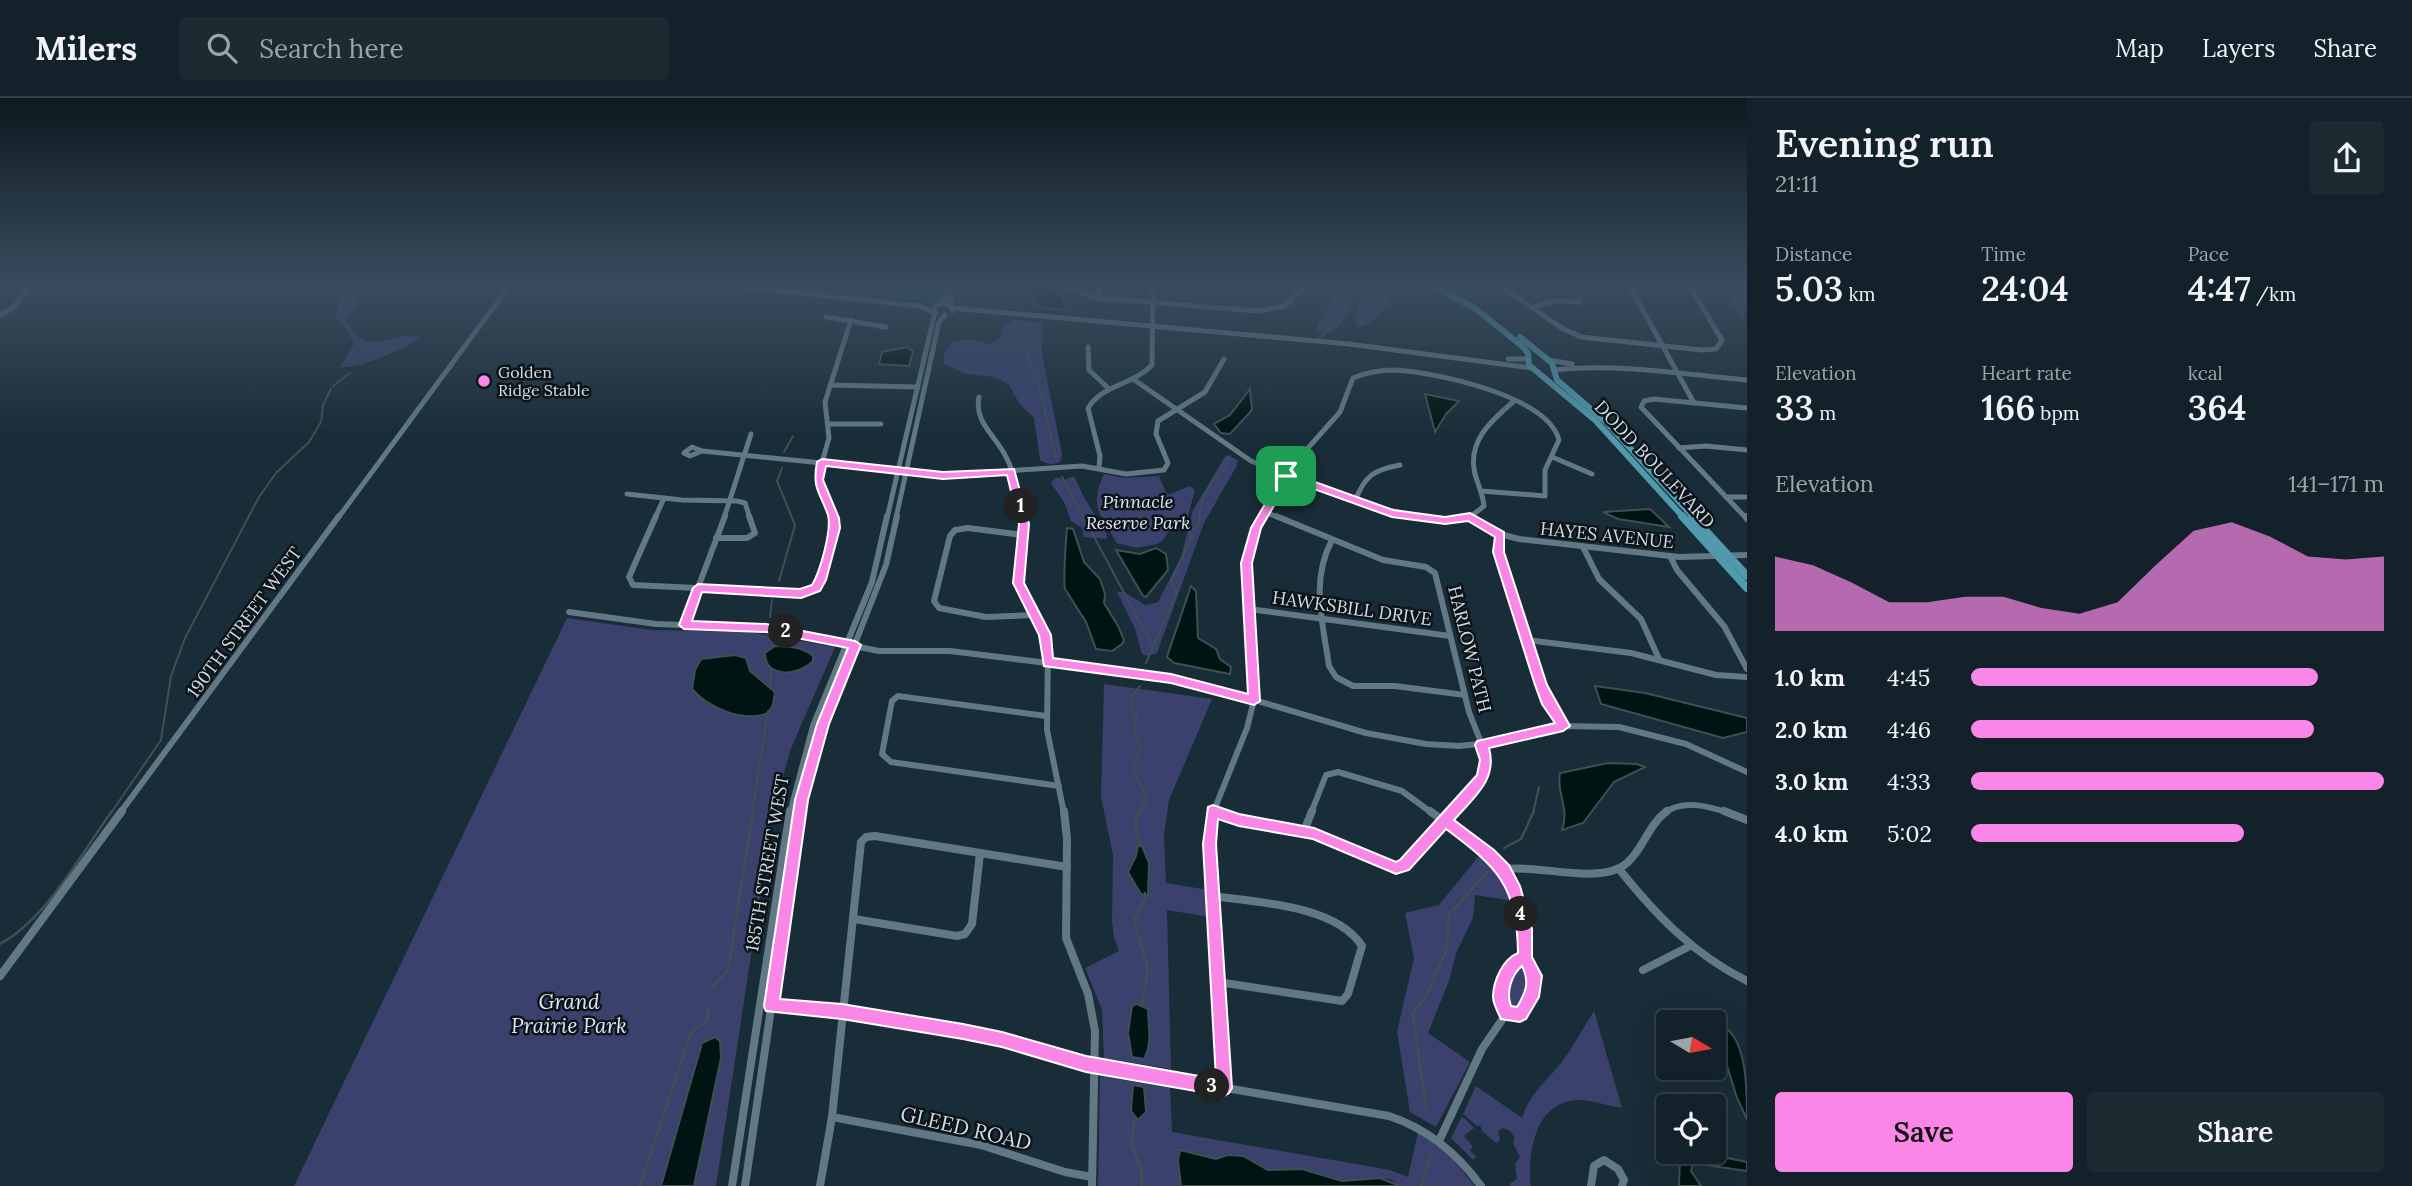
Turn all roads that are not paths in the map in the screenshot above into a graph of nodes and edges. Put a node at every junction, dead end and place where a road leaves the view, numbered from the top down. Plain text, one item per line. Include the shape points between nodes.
1 (473, 336) edge
2 (846, 336) edge
3 (929, 336) edge
4 (936, 336) edge
5 (1153, 336) edge
6 (1264, 336) edge
7 (1509, 336) edge
8 (1518, 336) edge
9 (1578, 336) edge
10 (1656, 336) edge
11 (1720, 336) edge
12 (1349, 344) junction
13 (1088, 346) dead end
14 (1662, 346) junction
15 (1224, 359) dead end
16 (1527, 359) junction
17 (1549, 360) junction
18 (1532, 368) junction
19 (1629, 369) junction
20 (1554, 370) junction
21 (1677, 373) junction
22 (1133, 379) junction
23 (1747, 380) edge
24 (830, 385) junction
25 (918, 387) junction
26 (1108, 388) junction
27 (979, 397) dead end
28 (1514, 401) junction
29 (1694, 403) junction
30 (1747, 408) edge
31 (1177, 410) junction
32 (828, 424) junction
33 (881, 424) dead end
34 (751, 433) dead end
35 (1679, 447) junction
36 (1747, 450) edge
37 (702, 451) dead end
38 (743, 455) junction
39 (1552, 457) junction
40 (822, 462) junction
41 (1400, 465) dead end
42 (1099, 468) junction
43 (1011, 471) junction
44 (903, 472) junction
45 (1592, 474) dead end
46 (1286, 476) junction
47 (1481, 491) junction
48 (627, 494) dead end
49 (1726, 497) junction
50 (1747, 497) edge
51 (664, 498) junction
52 (731, 500) junction
53 (1355, 501) junction
54 (1265, 512) junction
55 (1470, 517) junction
56 (1747, 519) edge
57 (1023, 535) junction
58 (1501, 535) junction
59 (716, 538) junction
60 (1332, 540) junction
61 (1583, 547) junction
62 (1718, 555) junction
63 (1747, 555) edge
64 (1670, 556) junction
65 (1728, 556) junction
66 (1747, 576) edge
67 (698, 588) junction
68 (1747, 588) edge
69 (1249, 609) junction
70 (569, 612) dead end
71 (1034, 615) junction
72 (1323, 618) junction
73 (684, 625) junction
74 (1450, 636) junction
75 (1527, 640) junction
76 (851, 644) junction
77 (1659, 659) junction
78 (1048, 662) junction
79 (1747, 668) edge
80 (1747, 677) edge
81 (1465, 695) junction
82 (1254, 701) junction
83 (1045, 716) junction
84 (1563, 726) junction
85 (1482, 745) junction
86 (1747, 772) edge
87 (1059, 786) junction
88 (1213, 811) junction
89 (1747, 820) edge
90 (1445, 821) junction
91 (1304, 831) junction
92 (980, 853) junction
93 (1067, 867) junction
94 (1504, 869) junction
95 (1619, 869) junction
96 (1212, 896) junction
97 (854, 919) junction
98 (1688, 947) junction
99 (1525, 958) junction
100 (1643, 970) dead end
101 (0, 976) edge
102 (1747, 981) edge
103 (1218, 982) junction
104 (760, 1005) junction
105 (772, 1006) junction
106 (842, 1012) junction
107 (1506, 1014) junction
108 (1094, 1066) junction
109 (1224, 1088) junction
110 (832, 1117) junction
111 (1439, 1141) junction
112 (1092, 1182) edge
113 (732, 1186) edge
114 (745, 1186) edge
115 (820, 1186) edge
116 (1481, 1186) edge
117 (1591, 1186) edge
118 (1622, 1186) edge

1 - 101 street, 190TH STREET WEST
2 - 24 street
3 - 25 street, 185TH STREET WEST
4 - 44 street, 185TH STREET WEST
5 - 22 street via 1153,363
6 - 12 street
7 - 16 main road via 1528,353
8 - 17 main road
9 - 14 street
10 - 14 street
11 - 14 street via 1721,345 1707,350
12 - 16 street via 1469,358
12 - 18 street
13 - 26 street via 1089,370
14 - 21 street
15 - 31 street via 1204,394
16 - 17 main road
16 - 18 main road
17 - 19 street
17 - 20 main road, DODD BOULEVARD
18 - 20 main road
18 - 62 main road, DODD BOULEVARD via 1596,421
19 - 20 street
19 - 21 street
20 - 65 main road, DODD BOULEVARD via 1557,380 1606,422
21 - 23 street
21 - 29 street
22 - 26 street
22 - 31 street
24 - 25 street
24 - 32 street via 825,402
25 - 44 street, 185TH STREET WEST
26 - 42 street via 1095,396 1087,411
27 - 43 street via 980,419 1004,452
28 - 39 street via 1553,427 1559,440
28 - 46 street via 1442,377 1363,372 1351,381 1338,416
28 - 47 street via 1477,438 1473,464
29 - 30 street
29 - 35 street via 1654,399 1642,403 1645,413
31 - 42 street via 1161,418 1156,428 1168,461 1164,470 1126,474
31 - 46 street via 1246,458
32 - 33 street
32 - 40 street
34 - 38 street
35 - 36 street
35 - 49 street
37 - 38 street
38 - 40 street
38 - 52 street
39 - 45 street
39 - 47 street via 1545,470 1544,497
40 - 44 street
40 - 67 street via 818,480 835,528 821,580 810,591 798,593
41 - 53 street via 1377,469
42 - 43 street
43 - 44 street via 948,476
43 - 57 street
44 - 76 street, 185TH STREET WEST via 886,565
46 - 53 street
46 - 54 street
47 - 55 street via 1484,506
48 - 51 street
49 - 50 street
49 - 56 street
51 - 52 street
51 - 67 street via 629,576 631,584
52 - 59 street
52 - 59 street via 747,505 755,533 747,538
53 - 55 street via 1411,516
54 - 60 street, HARLOW PATH
54 - 69 street via 1249,546
55 - 58 street, HAYES AVENUE
57 - 71 street via 1019,583
57 - 71 street via 955,530 934,601 949,612 1007,618
58 - 61 street, HAYES AVENUE
58 - 75 street via 1499,552
59 - 67 street
60 - 72 street via 1319,572
60 - 74 street, HARLOW PATH via 1383,560 1432,570
61 - 64 street, HAYES AVENUE
61 - 77 street via 1599,579 1641,619
62 - 64 street, HAYES AVENUE
62 - 65 street, HAYES AVENUE
62 - 68 main road, DODD BOULEVARD
63 - 65 street, HAYES AVENUE
64 - 79 street via 1724,626
65 - 66 main road, DODD BOULEVARD
67 - 73 street
69 - 72 street, HAWKSBILL DRIVE
69 - 82 street
70 - 73 street
71 - 78 street via 1045,635
72 - 74 street, HAWKSBILL DRIVE
72 - 81 street via 1330,669 1342,682
73 - 76 street via 766,628
74 - 81 street, HARLOW PATH
75 - 77 street
75 - 84 street via 1547,701
76 - 78 street via 886,652 950,650
76 - 104 street, 185TH STREET WEST via 813,726 790,804
76 - 105 street, 185TH STREET WEST via 802,800
77 - 80 street via 1716,675
78 - 82 street via 1171,678
78 - 83 street
81 - 85 street, HARLOW PATH
82 - 85 street via 1391,739
82 - 88 street
83 - 87 street
83 - 87 street via 898,696 892,701 882,754 891,762
84 - 85 street
84 - 86 street via 1619,727 1663,737
85 - 90 street, HARLOW PATH via 1486,760 1483,777
87 - 93 street
88 - 91 street
88 - 96 street via 1209,835
89 - 95 street via 1707,807 1670,809 1655,821 1635,855
90 - 91 street, HARLOW PATH via 1398,868
90 - 91 street via 1402,791 1334,771 1326,775
90 - 94 street
92 - 93 street
92 - 97 street via 972,924 965,934
92 - 97 street via 875,836 864,839
93 - 108 street via 1066,938 1093,1013
94 - 95 street via 1588,875
94 - 99 street via 1525,929
95 - 98 street
96 - 103 street
96 - 103 street via 1316,914 1353,932 1362,947 1342,1001
97 - 106 street
98 - 100 street
98 - 102 street
99 - 107 street via 1514,961 1503,980 1500,997
99 - 107 street via 1534,972 1533,993 1520,1014
103 - 109 street
104 - 105 street
104 - 113 street, 185TH STREET WEST
105 - 106 street
105 - 114 street, 185TH STREET WEST
106 - 108 street via 990,1036
106 - 110 street
107 - 111 street via 1482,1049
108 - 109 street
108 - 112 street
109 - 111 street via 1389,1116
110 - 112 street, GLEED ROAD via 981,1145
110 - 115 street
111 - 116 street
117 - 118 street via 1594,1166 1604,1160 1622,1174

